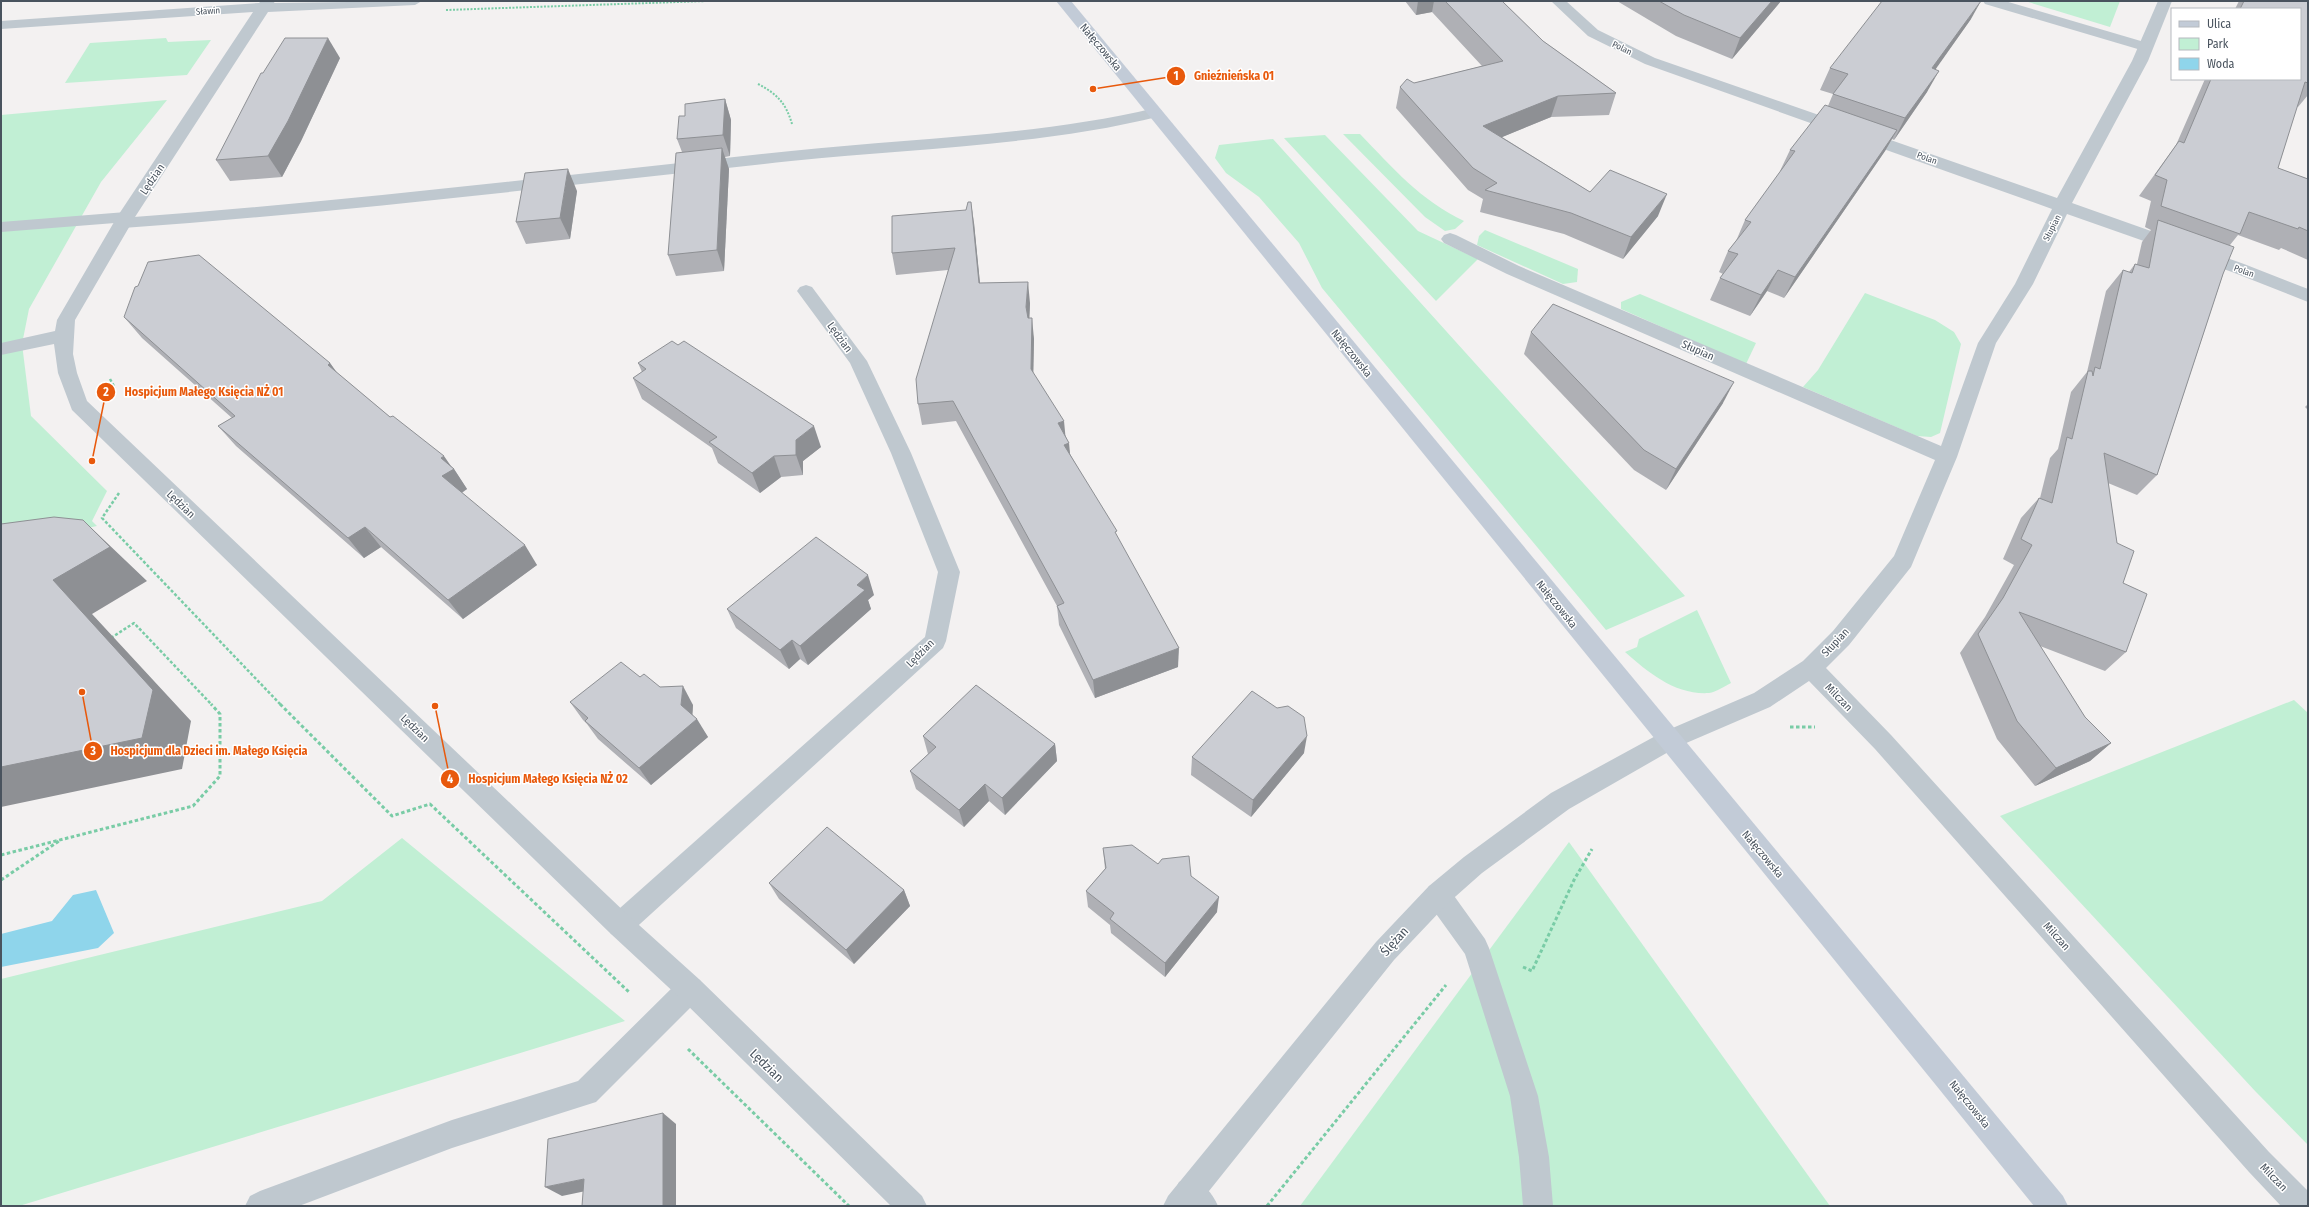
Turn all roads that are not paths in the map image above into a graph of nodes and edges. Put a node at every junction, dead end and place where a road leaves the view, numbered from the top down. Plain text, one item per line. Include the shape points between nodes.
1 (415, 1) edge
2 (1063, 1) edge
3 (1558, 1) edge
4 (1990, 1) edge
5 (2165, 1) edge
6 (266, 5) edge
7 (1, 25) edge
8 (2146, 47) junction
9 (1155, 113) junction
10 (2063, 206) junction
11 (125, 220) junction
12 (1, 227) edge
13 (1450, 239) dead end
14 (806, 291) dead end
15 (2308, 296) edge
16 (63, 336) junction
17 (1, 348) edge
18 (1947, 457) junction
19 (1810, 668) junction
20 (1669, 740) junction
21 (1438, 895) junction
22 (620, 925) junction
23 (690, 989) junction
24 (1190, 1201) edge
25 (260, 1206) edge
26 (912, 1206) edge
27 (1538, 1206) edge
28 (2053, 1206) edge
29 (2302, 1206) edge

1 - 6 street, Sławin
2 - 9 main road, Nałęczowska
3 - 10 street, Polan via 1593,33 1650,61
4 - 8 street
5 - 8 street, Słupian
6 - 7 street, Sławin
6 - 11 street, Lędzian
8 - 10 street, Słupian
9 - 11 street via 1122,121 1034,133 800,155 284,210
9 - 20 main road, Nałęczowska
10 - 15 street, Polan via 2238,268
10 - 18 street, Słupian via 2024,284 1987,343
11 - 12 street
11 - 16 street, Lędzian via 66,320
13 - 18 street, Słupian via 1513,270
14 - 22 street, Lędzian via 858,361 901,453 948,572 935,641
16 - 17 street
16 - 22 street, Lędzian via 64,369 79,405
18 - 19 street, Słupian via 1903,561 1841,638
19 - 20 street, Słupian via 1762,700
19 - 29 street, Milczan via 1883,742 2259,1162
20 - 21 street, Ślężan via 1536,817 1478,860
20 - 28 main road, Nałęczowska
21 - 24 street, Ślężan via 1385,951
21 - 27 street via 1476,948 1524,1096 1534,1157
22 - 23 street, Lędzian
23 - 25 street via 586,1092 452,1134
23 - 26 street, Lędzian

